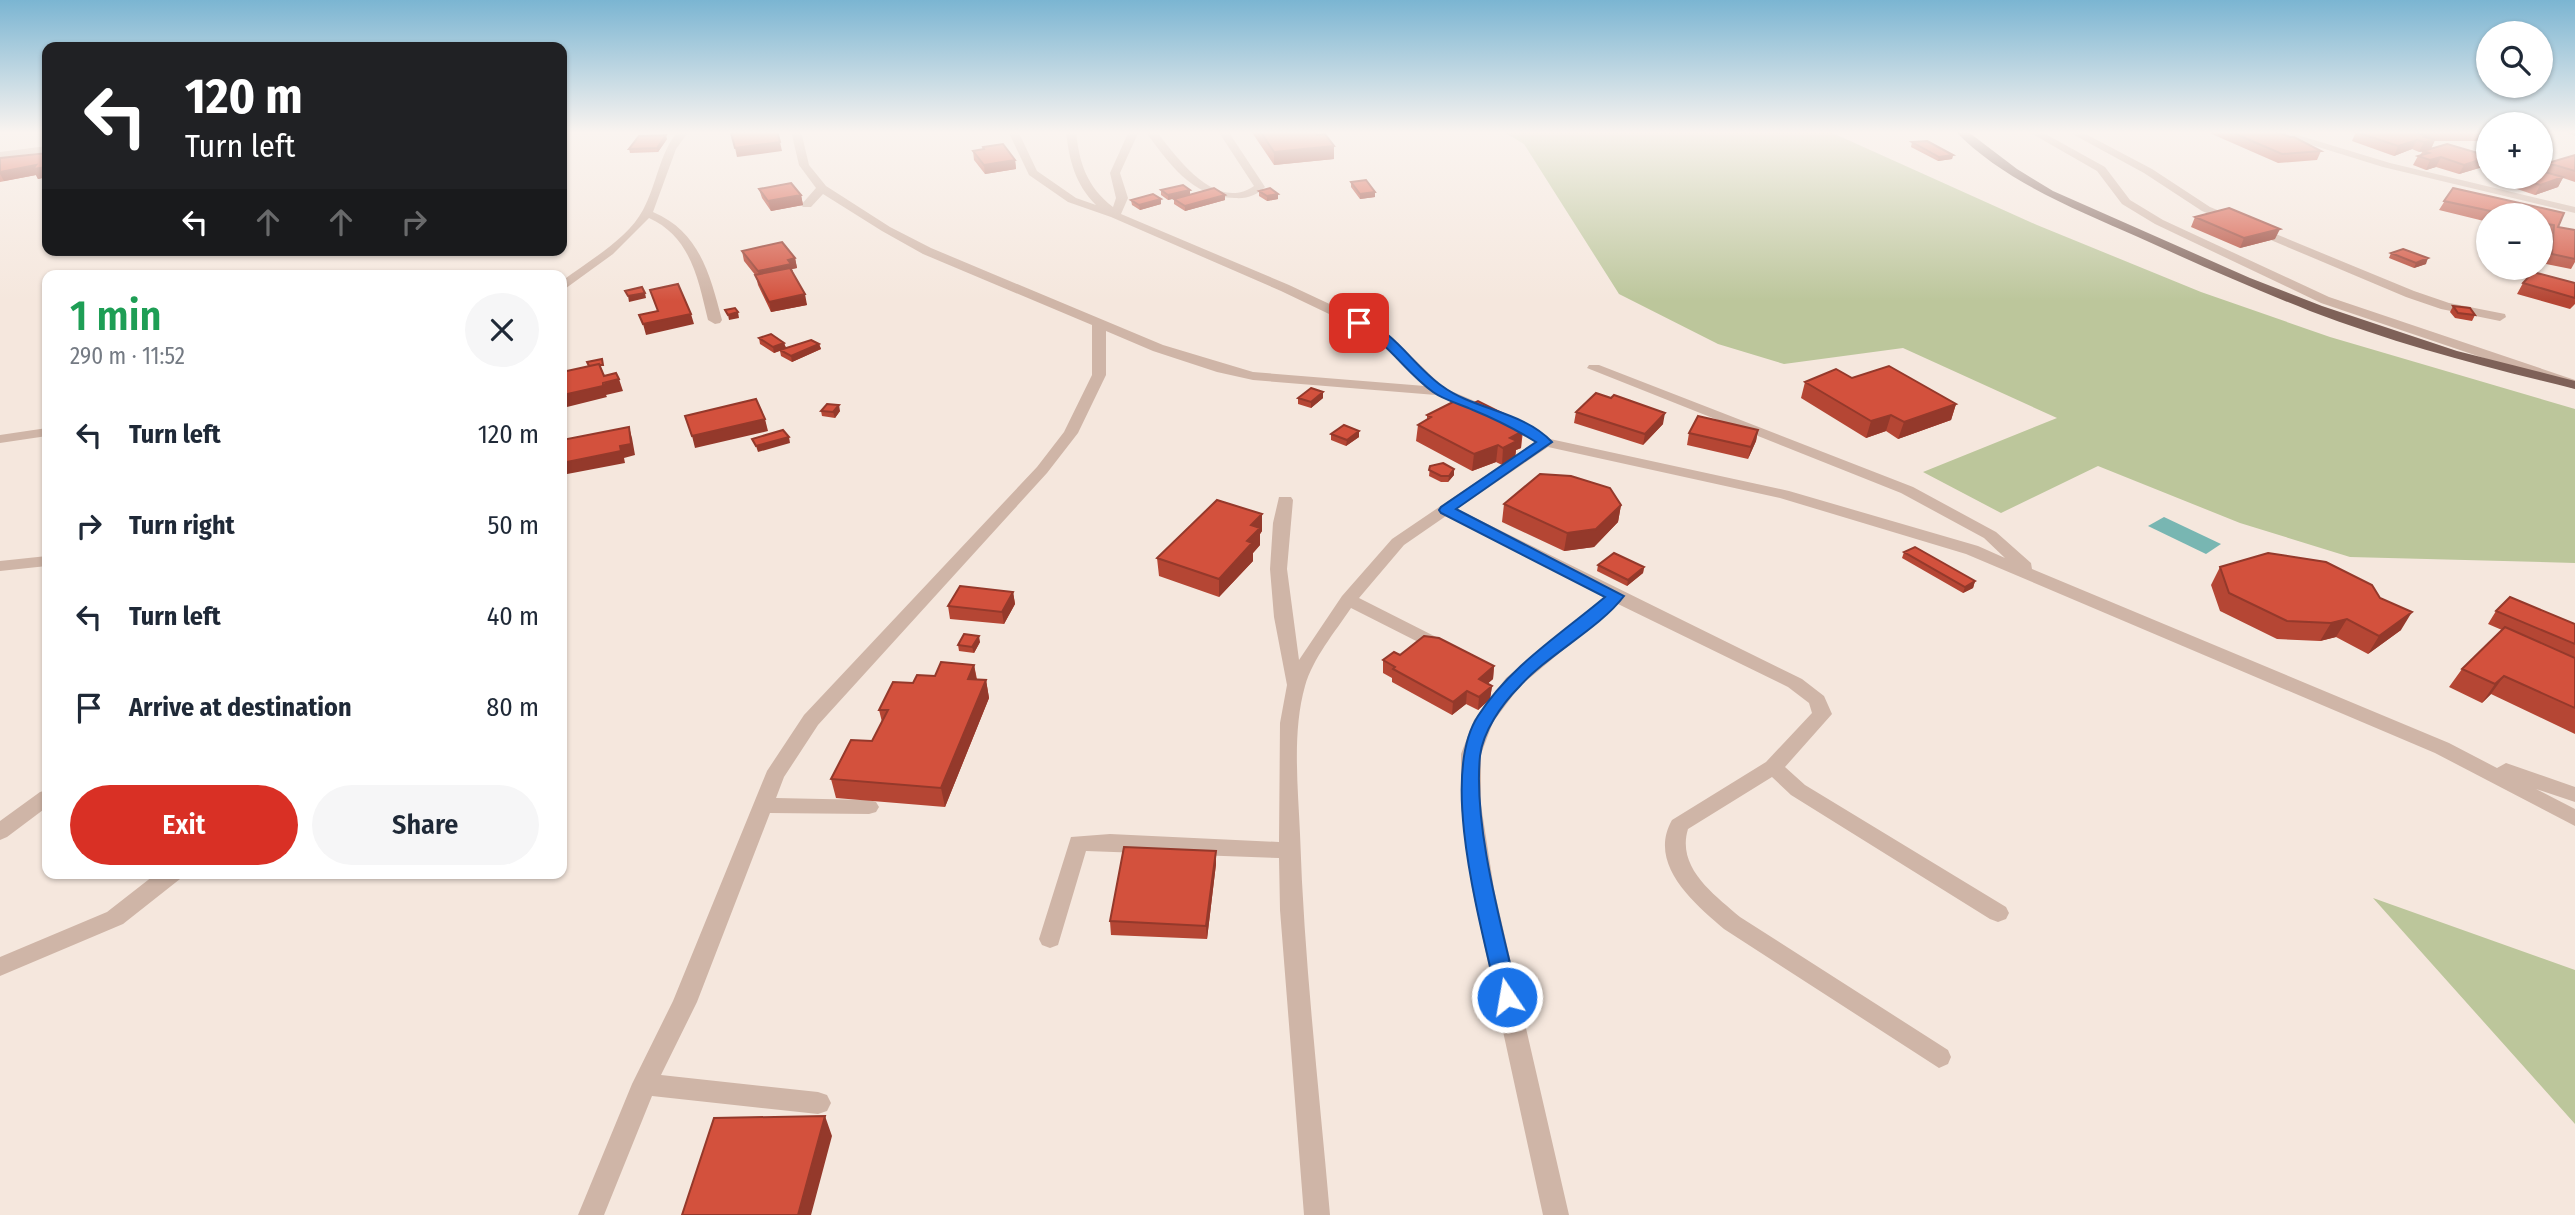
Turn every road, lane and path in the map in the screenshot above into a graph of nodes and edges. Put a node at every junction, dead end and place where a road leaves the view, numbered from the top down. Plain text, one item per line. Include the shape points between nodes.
1 (656, 188) edge
2 (822, 188) joint
3 (1052, 188) edge
4 (1086, 188) edge
5 (1119, 188) edge
6 (1209, 188) edge
7 (1259, 188) edge
8 (2040, 188) edge
9 (2115, 188) edge
10 (2175, 188) edge
11 (2484, 188) edge
12 (807, 205) dead end
13 (2575, 209) edge
14 (647, 213) junction
15 (1115, 215) junction
16 (567, 283) edge
17 (2500, 317) dead end
18 (715, 320) dead end
19 (1099, 323) junction
20 (1594, 368) dead end
21 (2575, 385) edge
22 (1439, 391) junction
23 (42, 433) edge
24 (0, 439) edge
25 (1545, 442) junction
26 (1285, 500) dead end
27 (1446, 510) junction
28 (42, 562) edge
29 (0, 566) edge
30 (2032, 574) junction
31 (1616, 596) junction
32 (1348, 600) junction
33 (1458, 656) edge
34 (1296, 685) junction
35 (2442, 748) junction
36 (1773, 767) junction
37 (2575, 795) edge
38 (42, 801) edge
39 (762, 805) junction
40 (869, 807) edge
41 (2575, 818) edge
42 (0, 832) edge
43 (1290, 851) junction
44 (164, 879) edge
45 (1998, 914) dead end
46 (1050, 939) dead end
47 (0, 967) edge
48 (1939, 1057) dead end
49 (644, 1084) junction
50 (818, 1103) dead end
51 (591, 1215) edge
52 (1317, 1215) edge
53 (1556, 1215) edge

1 - 14 street
2 - 12 street
2 - 19 street via 927,251
3 - 15 street
4 - 15 street
5 - 15 street via 1122,198
6 - 7 street via 1233,196
8 - 21 main road via 2317,309 2452,354
9 - 21 street via 2126,202 2159,222 2314,295
10 - 17 street via 2218,214 2410,294
11 - 13 street
14 - 16 street
14 - 18 street via 664,219 690,241
15 - 22 street via 1378,332
19 - 22 street via 1157,348 1253,376
19 - 39 street via 1099,375 1071,433 811,720 774,776
20 - 30 street via 1906,490 1990,535
22 - 25 street via 1512,422
23 - 24 street
25 - 27 street
25 - 30 street via 1783,494 1972,550
26 - 34 street via 1277,531 1285,639
27 - 31 street
27 - 32 street via 1398,542
28 - 29 street
30 - 35 street
31 - 36 street via 1795,683 1817,700 1822,714
31 - 53 street via 1513,682 1484,720 1471,754 1471,805 1483,888
32 - 33 street
32 - 34 street
34 - 43 street via 1290,723
35 - 37 street
35 - 41 street
36 - 45 street via 1798,790
36 - 48 street via 1679,825 1674,840 1681,871 1732,923
38 - 42 street
39 - 40 street
39 - 49 street via 685,1002
43 - 46 street via 1078,844
43 - 52 street
44 - 47 street via 115,918
49 - 50 street
49 - 51 street

